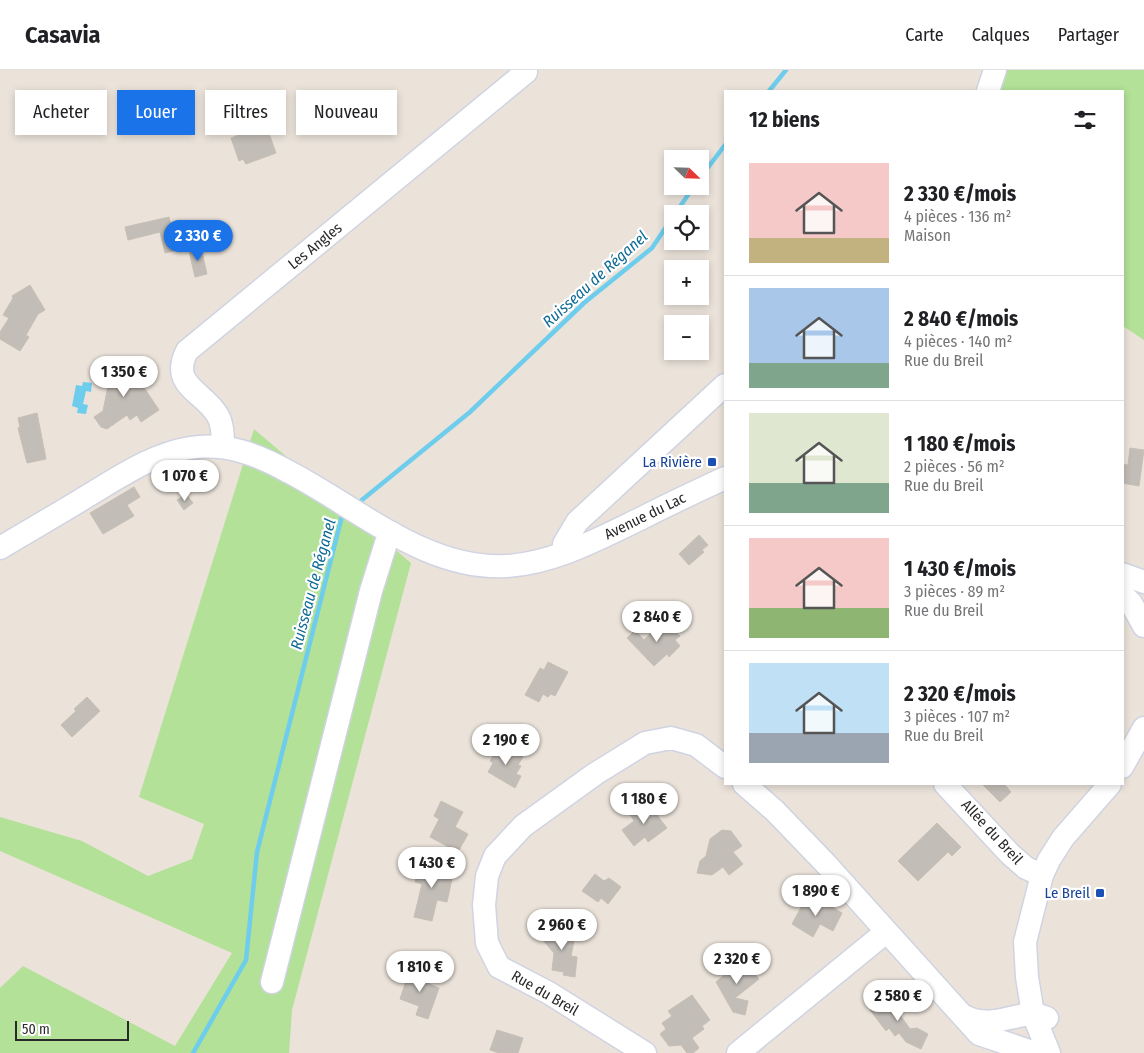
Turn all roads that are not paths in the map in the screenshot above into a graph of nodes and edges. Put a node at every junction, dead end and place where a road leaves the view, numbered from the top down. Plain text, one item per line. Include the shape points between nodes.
1 (524, 70) edge
2 (995, 70) edge
3 (988, 90) edge
4 (724, 386) edge
5 (223, 447) junction
6 (724, 478) edge
7 (392, 533) junction
8 (0, 548) edge
9 (565, 552) junction
10 (1124, 575) edge
11 (1144, 582) edge
12 (1124, 596) edge
13 (1144, 626) edge
14 (1144, 728) edge
15 (1124, 763) edge
16 (724, 766) edge
17 (745, 785) edge
18 (946, 785) edge
19 (1109, 785) edge
20 (1042, 875) junction
21 (886, 932) junction
22 (272, 982) dead end
23 (961, 1015) junction
24 (1039, 1020) junction
25 (990, 1037) junction
26 (645, 1053) edge
27 (738, 1053) edge
28 (1035, 1053) edge
29 (1049, 1053) edge
30 (1065, 1053) edge

1 - 5 street, Les Angles via 526,72 187,351 180,364 182,374 217,415
2 - 3 street
4 - 9 street via 577,522 564,544
5 - 7 street, Avenue du Lac via 238,449 276,464
5 - 8 street, Avenue du Lac via 190,448 137,466
6 - 9 street, Avenue du Lac via 593,542
7 - 9 street, Avenue du Lac via 435,553 487,565 525,564
7 - 22 street via 371,590
10 - 11 street
12 - 13 street
14 - 15 street
16 - 26 street, Rue du Breil via 696,746 671,738 645,743 523,826 495,856 487,876 484,905 487,943 499,966
17 - 21 street via 775,811
18 - 20 street, Allée du Breil via 1010,854 1026,868
19 - 20 street via 1063,838
20 - 24 street via 1025,942 1027,977
21 - 23 street
21 - 27 street
23 - 24 street via 975,1022
23 - 25 street via 978,1034
24 - 25 street via 1028,1034
24 - 29 street
24 - 30 street
25 - 28 street

